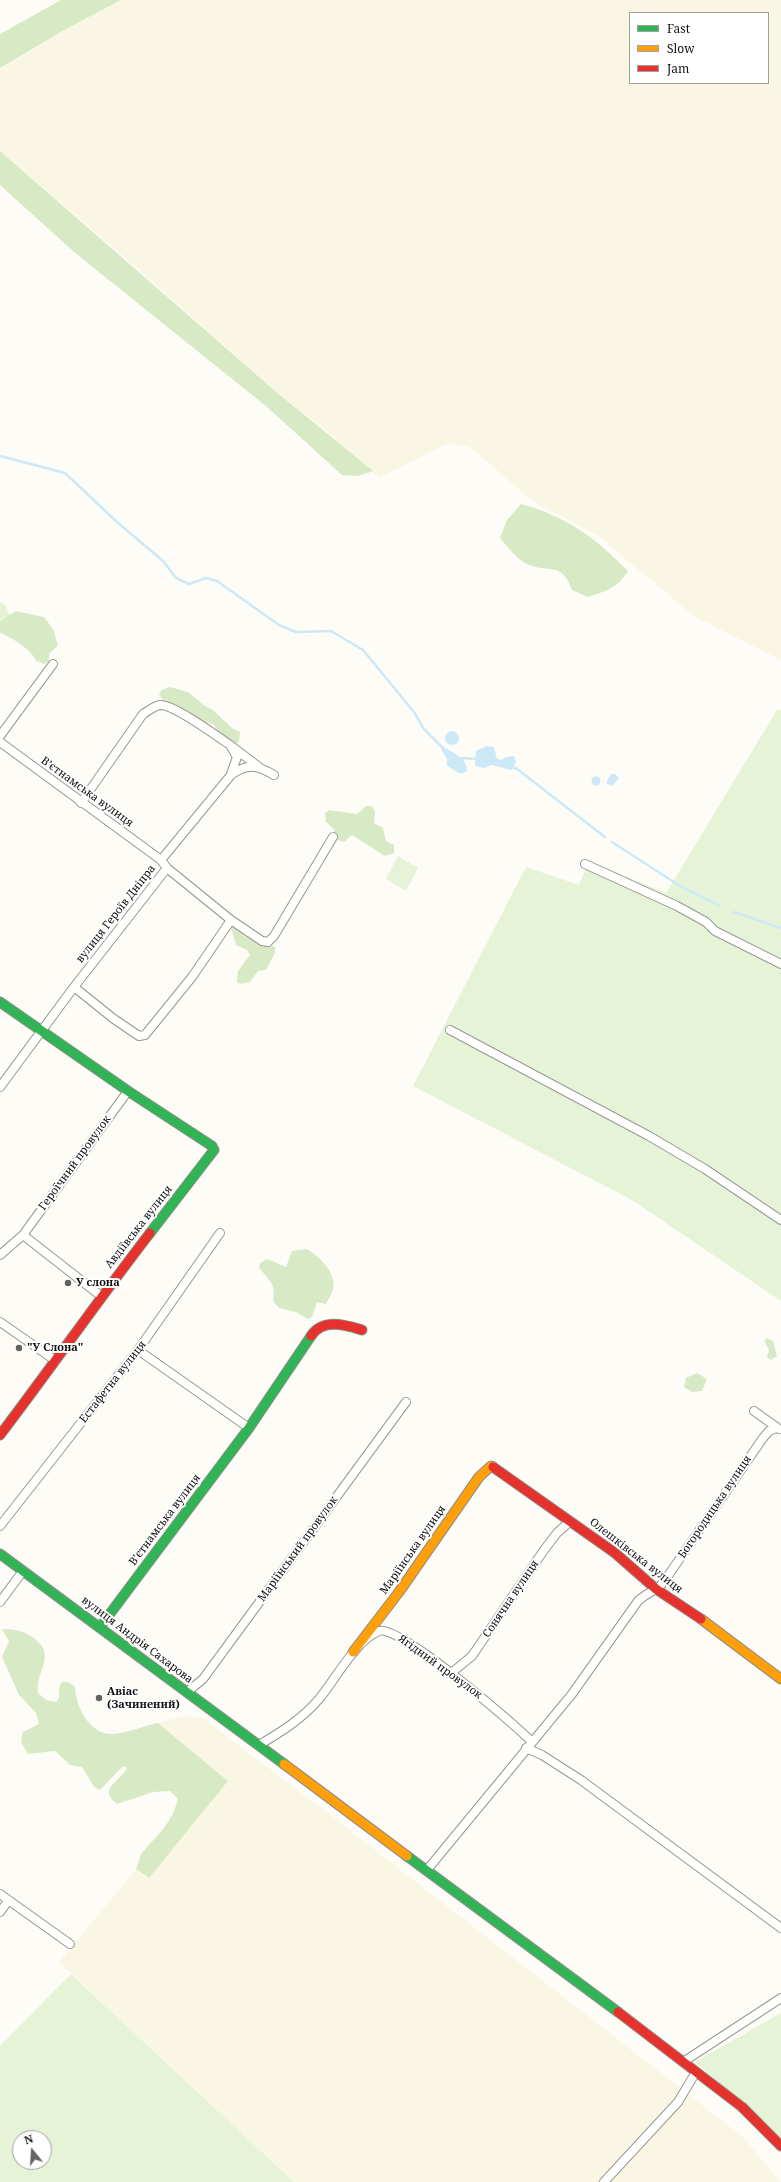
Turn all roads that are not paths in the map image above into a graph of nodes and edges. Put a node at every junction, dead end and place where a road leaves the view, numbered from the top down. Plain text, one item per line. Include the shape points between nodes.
1 (53, 664) dead end
2 (0, 736) edge
3 (0, 742) edge
4 (230, 744) junction
5 (259, 766) junction
6 (231, 775) junction
7 (274, 775) dead end
8 (81, 803) junction
9 (333, 837) dead end
10 (161, 860) junction
11 (585, 864) dead end
12 (167, 868) junction
13 (231, 920) junction
14 (781, 964) edge
15 (74, 987) junction
16 (0, 1002) edge
17 (450, 1030) dead end
18 (41, 1032) junction
19 (0, 1087) edge
20 (128, 1091) junction
21 (781, 1220) edge
22 (220, 1233) dead end
23 (23, 1234) junction
24 (0, 1255) edge
25 (101, 1296) junction
26 (0, 1322) edge
27 (362, 1330) dead end
28 (138, 1350) junction
29 (56, 1361) junction
30 (406, 1402) dead end
31 (754, 1411) dead end
32 (249, 1428) junction
33 (779, 1429) edge
34 (0, 1435) edge
35 (494, 1467) joint
36 (569, 1522) junction
37 (0, 1526) edge
38 (0, 1554) edge
39 (23, 1571) junction
40 (656, 1589) junction
41 (0, 1602) edge
42 (100, 1628) junction
43 (354, 1652) junction
44 (450, 1674) junction
45 (781, 1679) edge
46 (187, 1692) junction
47 (259, 1745) junction
48 (529, 1745) junction
49 (427, 1870) junction
50 (0, 1894) edge
51 (8, 1900) junction
52 (0, 1912) edge
53 (781, 1928) edge
54 (70, 1944) dead end
55 (781, 1998) edge
56 (683, 2062) junction
57 (696, 2072) junction
58 (781, 2146) edge
59 (604, 2182) edge

1 - 2 street
3 - 8 street, Вʼєтнамська вулиця
4 - 5 street
4 - 6 street via 237,757
4 - 8 street via 172,708 159,705 144,714
5 - 6 street, вулиця Героїв Дніпра via 241,768
5 - 7 street
6 - 10 street, вулиця Героїв Дніпра
8 - 10 street, Вʼєтнамська вулиця
9 - 13 street via 268,942 262,941
10 - 12 street, вулиця Героїв Дніпра
11 - 14 street via 676,906 706,922 715,931
12 - 13 street
12 - 15 street, вулиця Героїв Дніпра
13 - 15 street via 192,976 145,1035 139,1036
15 - 18 street, вулиця Героїв Дніпра
16 - 18 street
17 - 21 street via 649,1136 705,1169
18 - 19 street, вулиця Героїв Дніпра
18 - 20 street
20 - 23 street, Героїчний провулок
20 - 25 street, Авдіївська вулиця via 212,1146 214,1150
22 - 28 street, Естафетна вулиця
23 - 24 street, Героїчний провулок
23 - 25 street
25 - 29 street, Авдіївська вулиця
26 - 29 street
27 - 32 street, Вʼєтнамська вулиця via 338,1323 323,1325 316,1329
28 - 32 street
28 - 37 street, Естафетна вулиця
29 - 34 street, Авдіївська вулиця
30 - 46 street, Маріїнський провулок via 203,1679
31 - 33 street, Богородицька вулиця
32 - 42 street, Вʼєтнамська вулиця
33 - 40 street, Богородицька вулиця via 769,1430 663,1584
35 - 36 street, Олешківська вулиця
35 - 43 street, Маріїнська вулиця via 487,1468 479,1477
36 - 40 street, Олешківська вулиця via 615,1553
36 - 44 street, Сонячна вулиця via 548,1545 472,1656
38 - 39 street, вулиця Андрія Сахарова
39 - 41 street
39 - 42 street, вулиця Андрія Сахарова
40 - 45 street, Олешківська вулиця via 719,1631
40 - 48 street, Богородицька вулиця via 646,1593 638,1601 572,1694
42 - 46 street, вулиця Андрія Сахарова
43 - 44 street, Ягідний провулок via 379,1631 385,1630 412,1645
43 - 47 street, Ягідний провулок via 319,1700 294,1724
44 - 48 street, Ягідний провулок via 478,1694
46 - 47 street, вулиця Андрія Сахарова
47 - 49 street, вулиця Андрія Сахарова
48 - 49 street, Богородицька вулиця
48 - 53 street, Ягідний провулок via 581,1780
49 - 56 street, вулиця Андрія Сахарова
50 - 51 street
51 - 52 street
51 - 54 street
55 - 56 street
56 - 57 street, вулиця Андрія Сахарова
57 - 58 street, вулиця Андрія Сахарова via 747,2111
57 - 59 street via 678,2102

